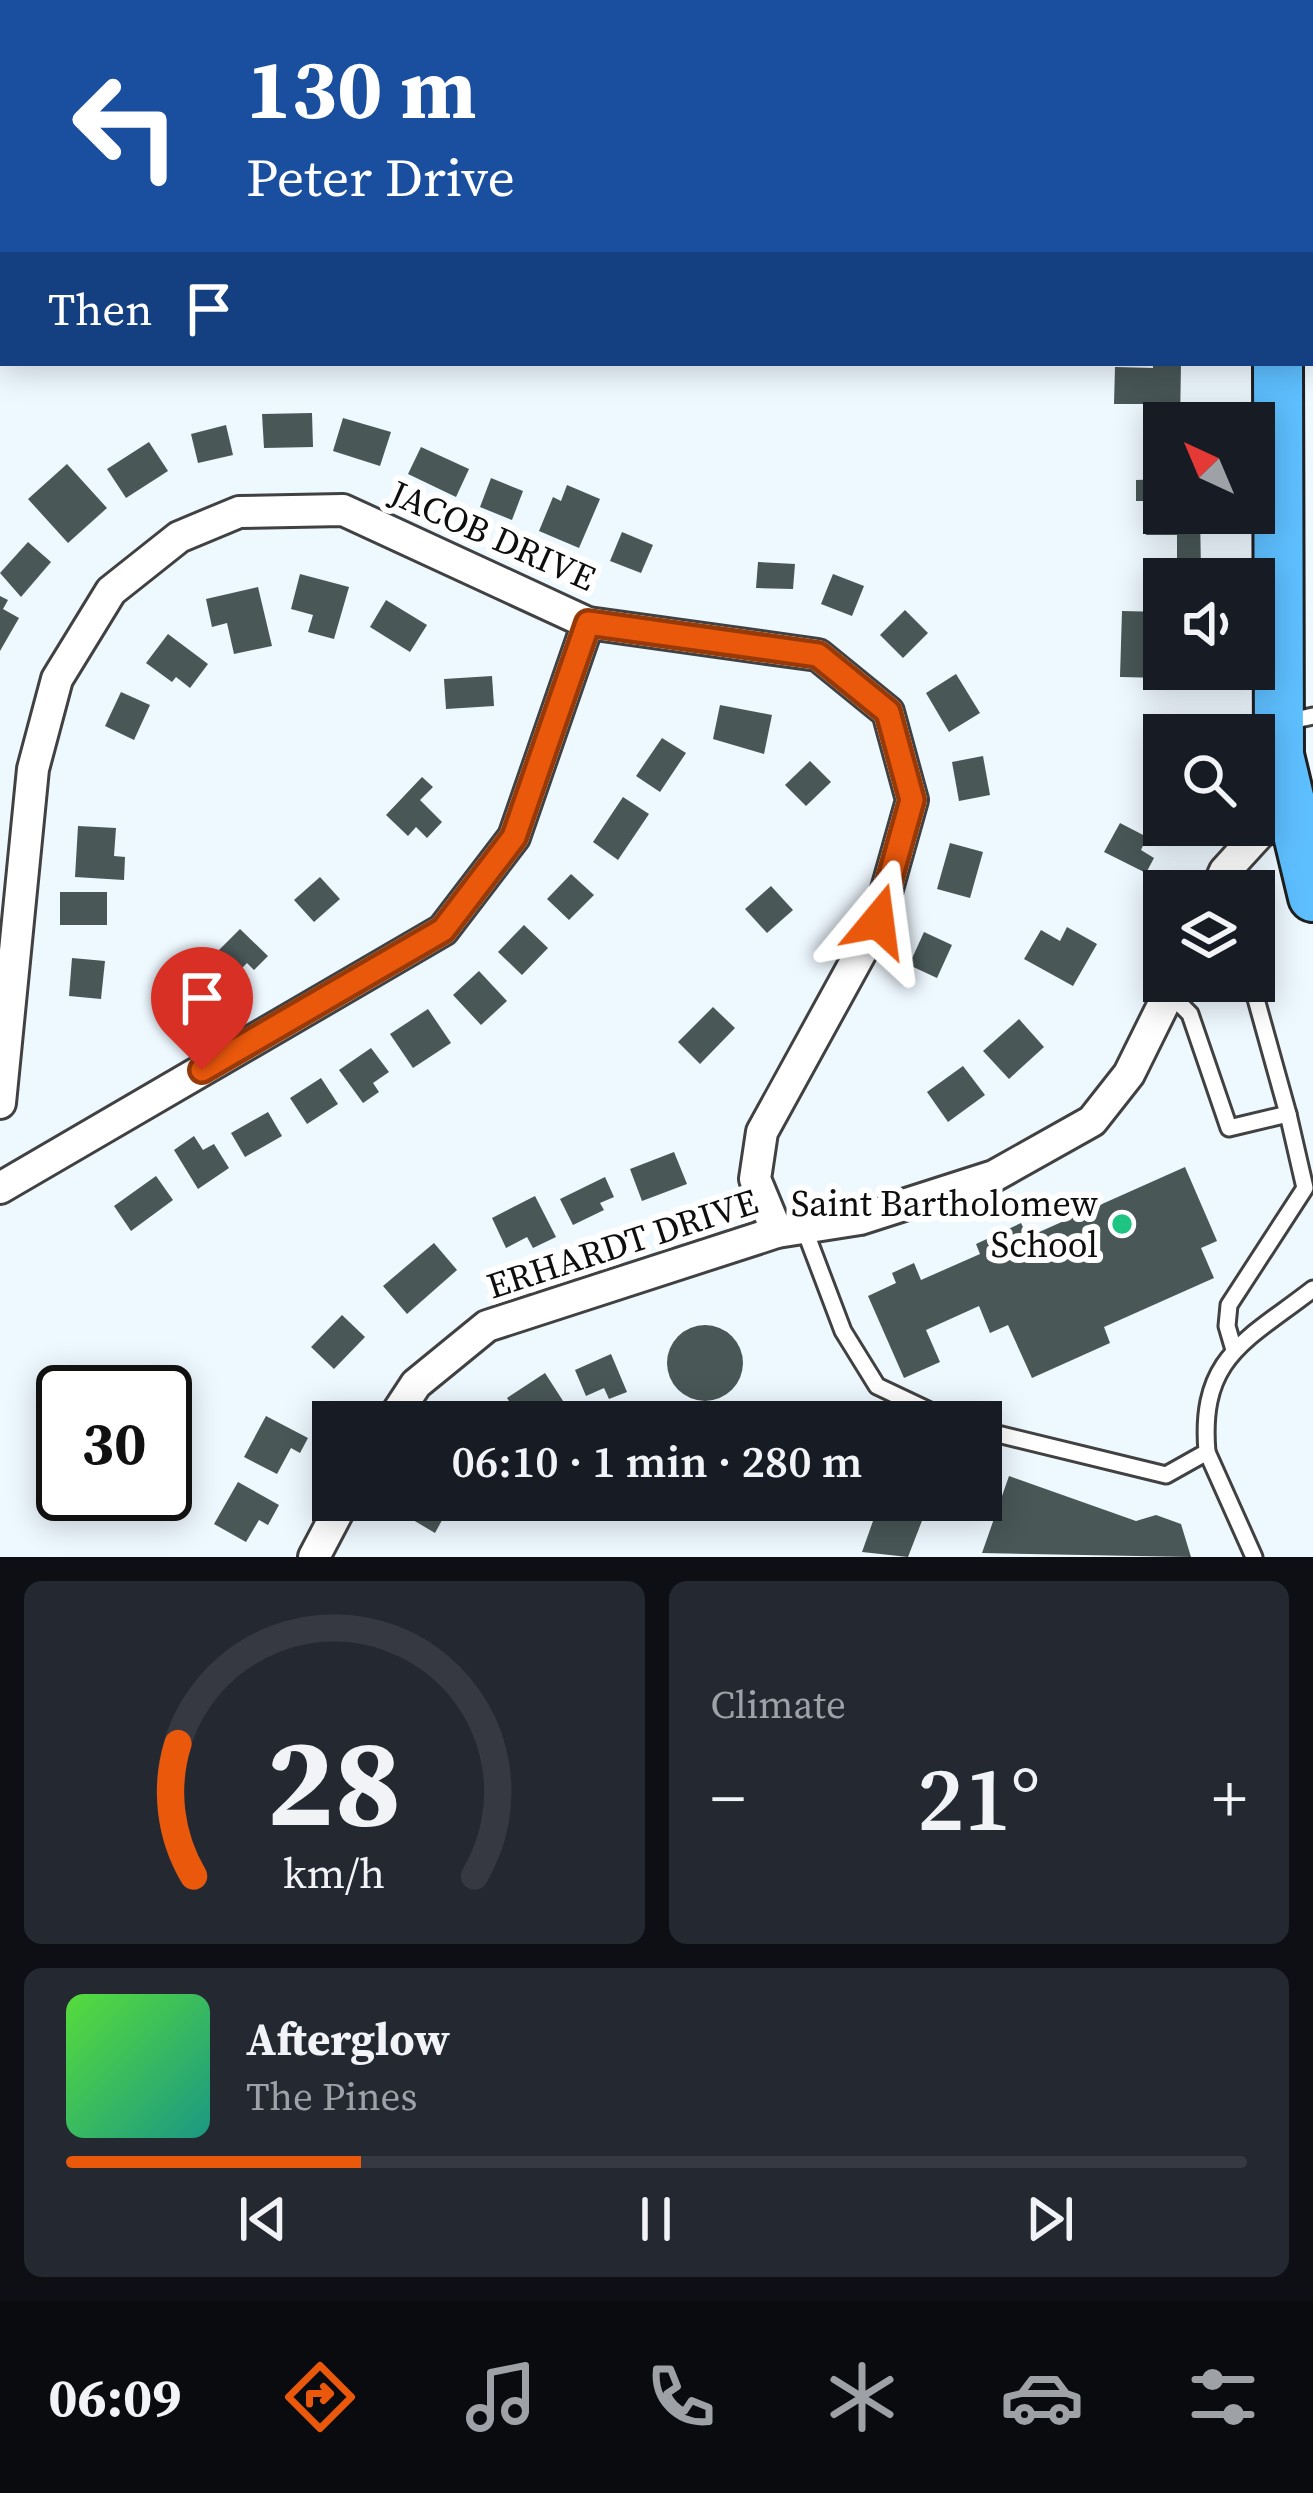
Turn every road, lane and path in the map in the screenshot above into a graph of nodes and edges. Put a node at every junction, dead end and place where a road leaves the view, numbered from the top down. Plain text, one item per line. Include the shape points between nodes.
1 (1278, 366) edge
2 (588, 623) junction
3 (1295, 720) edge
4 (1286, 804) junction
5 (1227, 870) edge
6 (1312, 888) edge
7 (1165, 1002) edge
8 (1182, 1002) edge
9 (1257, 1002) edge
10 (0, 1103) edge
11 (1288, 1114) junction
12 (0, 1188) edge
13 (790, 1230) junction
14 (1313, 1289) edge
15 (1234, 1350) junction
16 (405, 1401) edge
17 (909, 1401) edge
18 (1002, 1435) edge
19 (1207, 1452) junction
20 (333, 1521) edge
21 (314, 1557) edge
22 (1254, 1557) edge

1 - 3 main road
2 - 10 street, JACOB DRIVE via 343,510 239,512 179,537 111,591 57,680 33,769
2 - 12 street via 514,837 443,930
2 - 13 street, JACOB DRIVE via 818,655 888,712 912,800 878,921 762,1132 755,1179
3 - 4 main road
4 - 5 street
4 - 6 main road
7 - 13 street, ERHARDT DRIVE via 1129,1074 1092,1121 994,1176 860,1219
8 - 11 lane via 1229,1128
9 - 11 lane
11 - 15 lane via 1305,1188 1229,1304
13 - 16 street, ERHARDT DRIVE via 487,1326
13 - 17 lane via 877,1386
14 - 15 lane
15 - 19 lane via 1209,1385
18 - 19 lane via 1166,1475
19 - 22 lane
20 - 21 street

